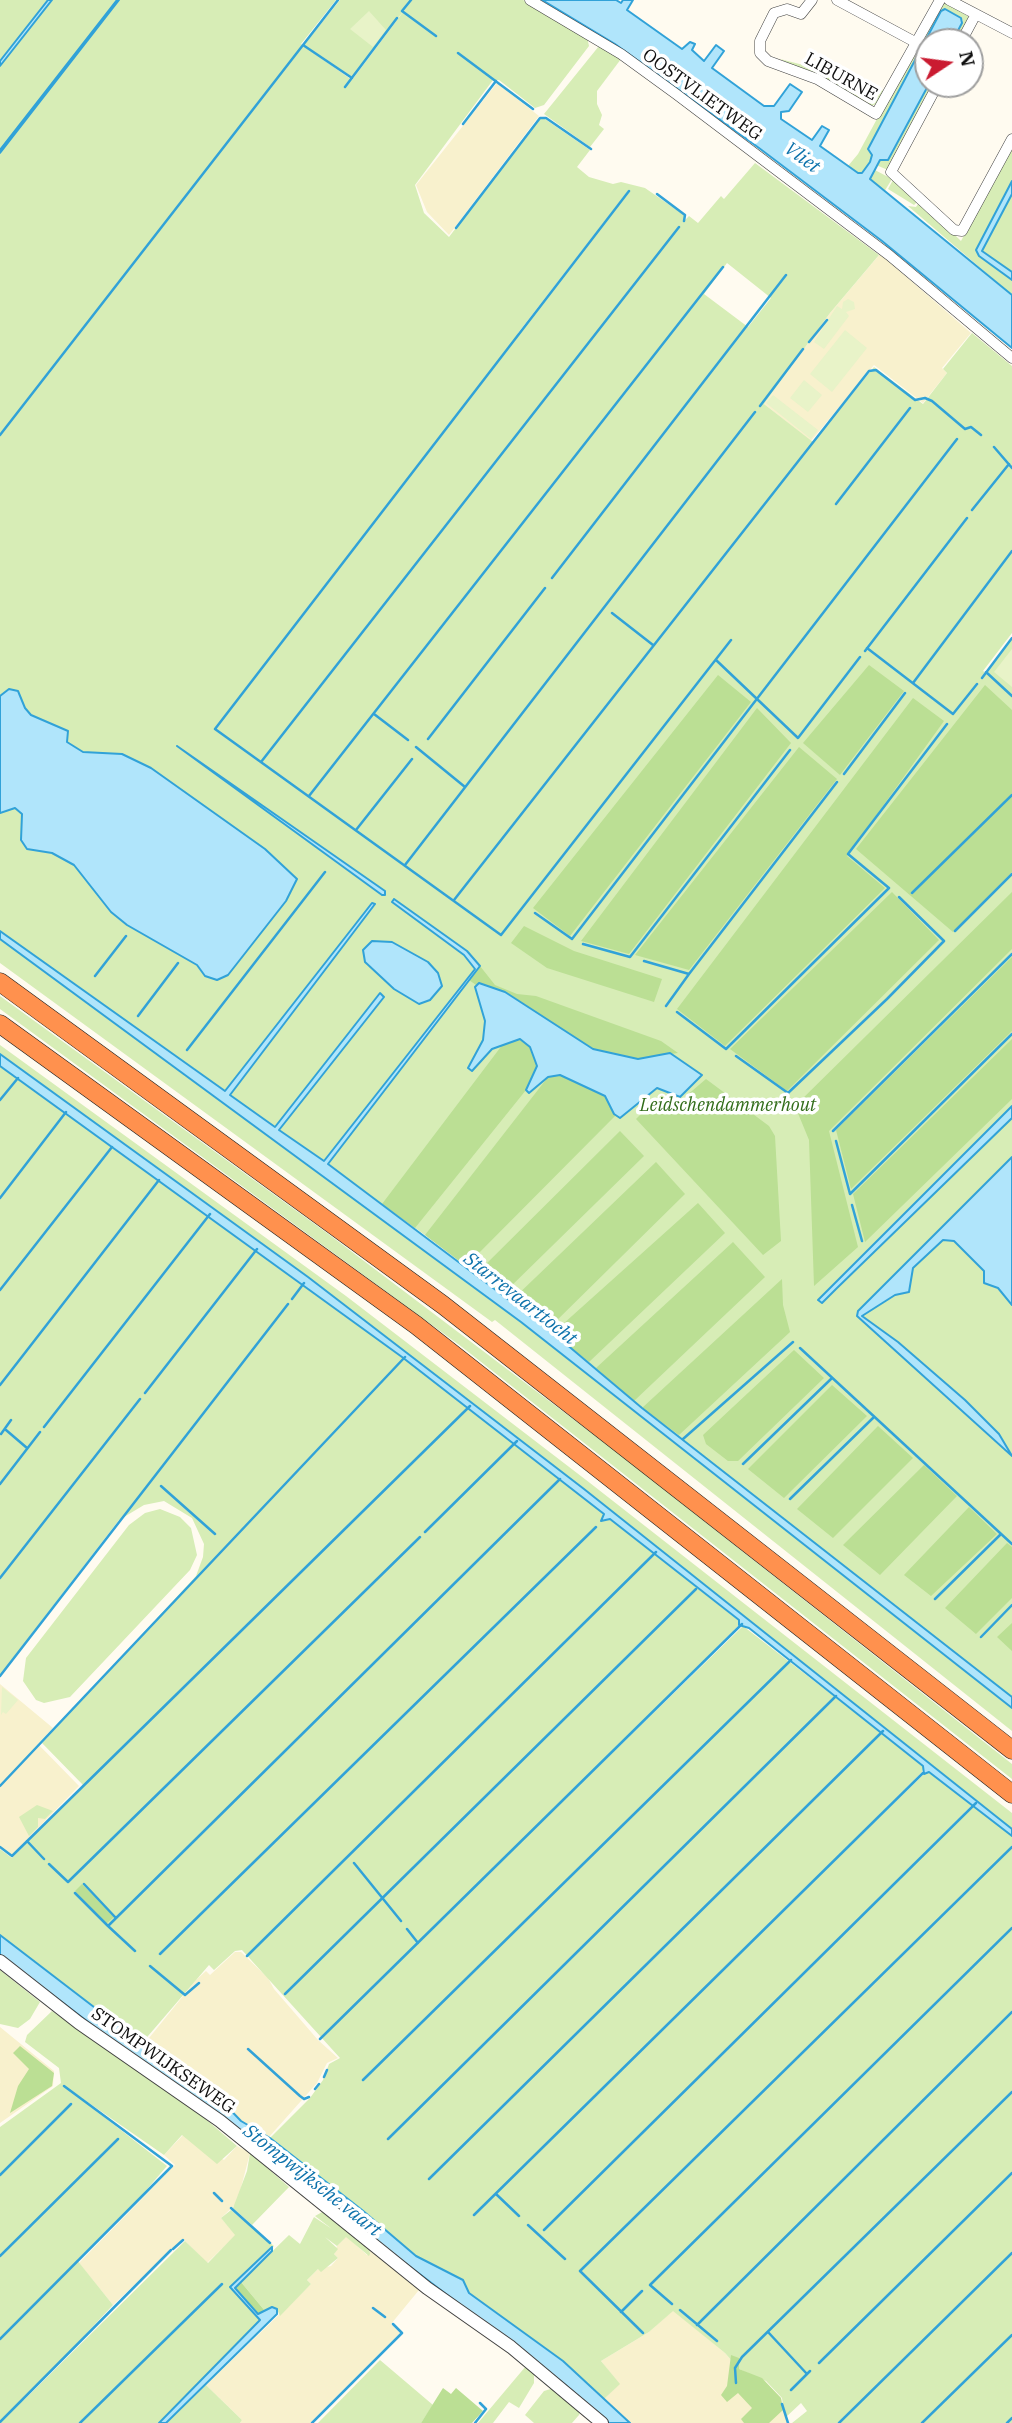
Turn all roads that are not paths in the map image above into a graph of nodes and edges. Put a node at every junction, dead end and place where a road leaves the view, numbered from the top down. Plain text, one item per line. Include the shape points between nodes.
1 (530, 0) edge
2 (811, 0) edge
3 (837, 0) edge
4 (940, 0) edge
5 (956, 2) edge
6 (976, 14) junction
7 (923, 28) edge
8 (968, 28) edge
9 (1008, 33) edge
10 (914, 41) edge
11 (914, 44) edge
12 (931, 98) edge
13 (1012, 139) edge
14 (1012, 358) edge
15 (0, 982) edge
16 (0, 1024) edge
17 (1012, 1750) edge
18 (1012, 1794) edge
19 (0, 1961) edge
20 (602, 2423) edge

1 - 14 street, OOSTVLIETWEG via 621,54 677,94 889,254
2 - 11 street, LIBURNE via 801,14 787,9 774,13 760,41 760,53 768,61 817,79 876,114
3 - 10 street
4 - 7 street, LIBURNE
5 - 6 street
6 - 8 street
6 - 9 street
12 - 13 street via 891,172 954,230 962,231
15 - 17 highway via 443,1305
16 - 18 highway via 416,1325
19 - 20 street, STOMPWIJKSEWEG via 79,2023 220,2121

